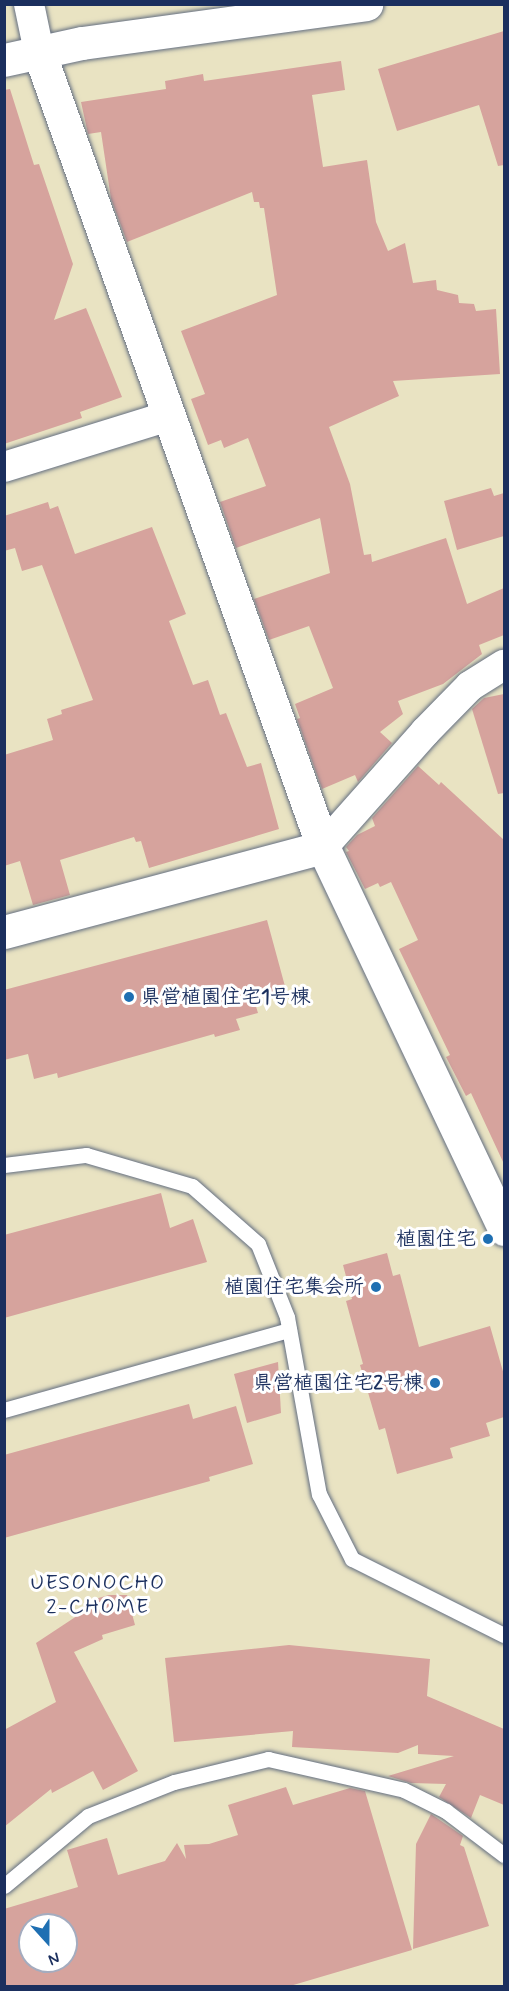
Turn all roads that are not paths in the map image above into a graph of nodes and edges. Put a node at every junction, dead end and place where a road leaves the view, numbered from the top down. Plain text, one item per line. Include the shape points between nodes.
1 (29, 4) edge
2 (366, 4) edge
3 (39, 52) junction
4 (4, 60) edge
5 (169, 416) junction
6 (4, 467) edge
7 (504, 665) edge
8 (323, 847) junction
9 (4, 932) edge
10 (4, 1165) edge
11 (504, 1229) edge
12 (289, 1330) junction
13 (4, 1410) edge
14 (504, 1635) edge
15 (504, 1855) edge
16 (4, 1886) edge

1 - 3 street
2 - 3 street
3 - 4 street
3 - 5 street
5 - 6 street
5 - 8 street
7 - 8 street via 463,693
8 - 9 street
8 - 11 street
10 - 12 lane via 86,1155 192,1186 258,1244
12 - 13 lane
12 - 14 lane via 319,1494 352,1559
15 - 16 lane via 446,1811 404,1790 268,1759 174,1782 88,1816

